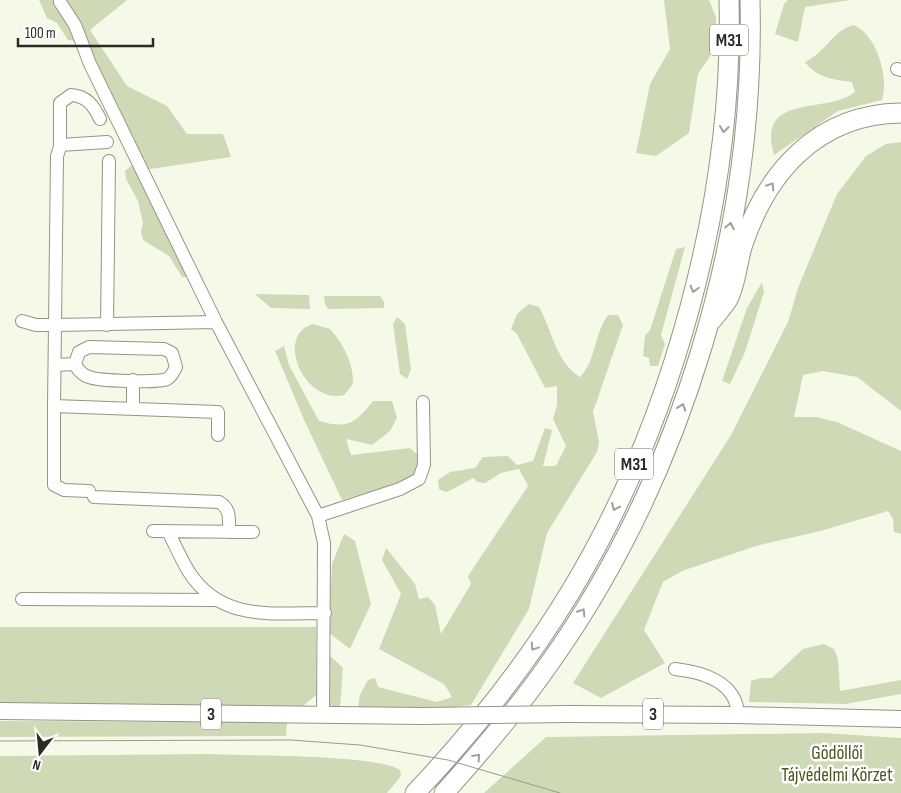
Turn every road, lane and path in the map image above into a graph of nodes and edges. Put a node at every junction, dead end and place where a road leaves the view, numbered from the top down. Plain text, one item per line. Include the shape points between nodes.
1 (729, 0) edge
2 (750, 0) edge
3 (60, 2) dead end
4 (901, 113) edge
5 (100, 120) dead end
6 (107, 142) dead end
7 (60, 144) junction
8 (109, 161) dead end
9 (22, 321) dead end
10 (216, 322) junction
11 (55, 325) junction
12 (107, 325) junction
13 (708, 325) junction
14 (75, 364) junction
15 (55, 365) junction
16 (133, 380) junction
17 (423, 402) dead end
18 (54, 406) junction
19 (133, 408) junction
20 (218, 435) dead end
21 (318, 516) junction
22 (153, 531) dead end
23 (168, 531) junction
24 (229, 532) junction
25 (252, 532) dead end
26 (22, 599) dead end
27 (215, 600) junction
28 (325, 612) junction
29 (675, 669) dead end
30 (0, 711) edge
31 (738, 715) junction
32 (901, 715) edge
33 (323, 716) junction
34 (881, 717) junction
35 (901, 719) edge
36 (416, 793) edge
37 (444, 793) edge

1 -> 36 highway, M31 via 724,130 706,238 686,320 646,438 606,525 548,628 485,715
13 -> 2 highway, M31 via 734,207 745,133
3 - 10 street via 75,25 90,64
13 -> 4 highway via 728,298 742,248 758,208 791,160 821,135 846,123 878,114
5 - 7 street via 92,104 84,97 66,96 58,107
6 - 7 street
7 - 11 street via 57,156
8 - 12 street
9 - 11 street
10 - 12 street
10 - 21 street
11 - 12 street
11 - 15 street
37 -> 13 highway, M31 via 480,753 550,663 626,536 682,407
14 - 15 street
14 - 16 street via 90,378
14 - 16 street via 80,352 89,347 164,349 172,353 176,366 168,378
15 - 18 street
16 - 19 street
17 - 21 street via 424,465 419,478 400,489
18 - 19 street
18 - 24 street via 54,485 91,494 219,502 229,513
19 - 20 street via 218,412
21 - 28 street via 324,543
22 - 23 street
23 - 24 street
23 - 27 street via 190,573
24 - 25 street
26 - 27 street
27 - 28 street via 229,607 259,613
28 - 33 street
29 - 31 street via 694,671 727,688 736,701
30 - 33 main road, 3
31 - 33 main road, 3, bridge
31 - 34 main road, 3
32 - 34 main road, 3
34 - 35 main road, 3

